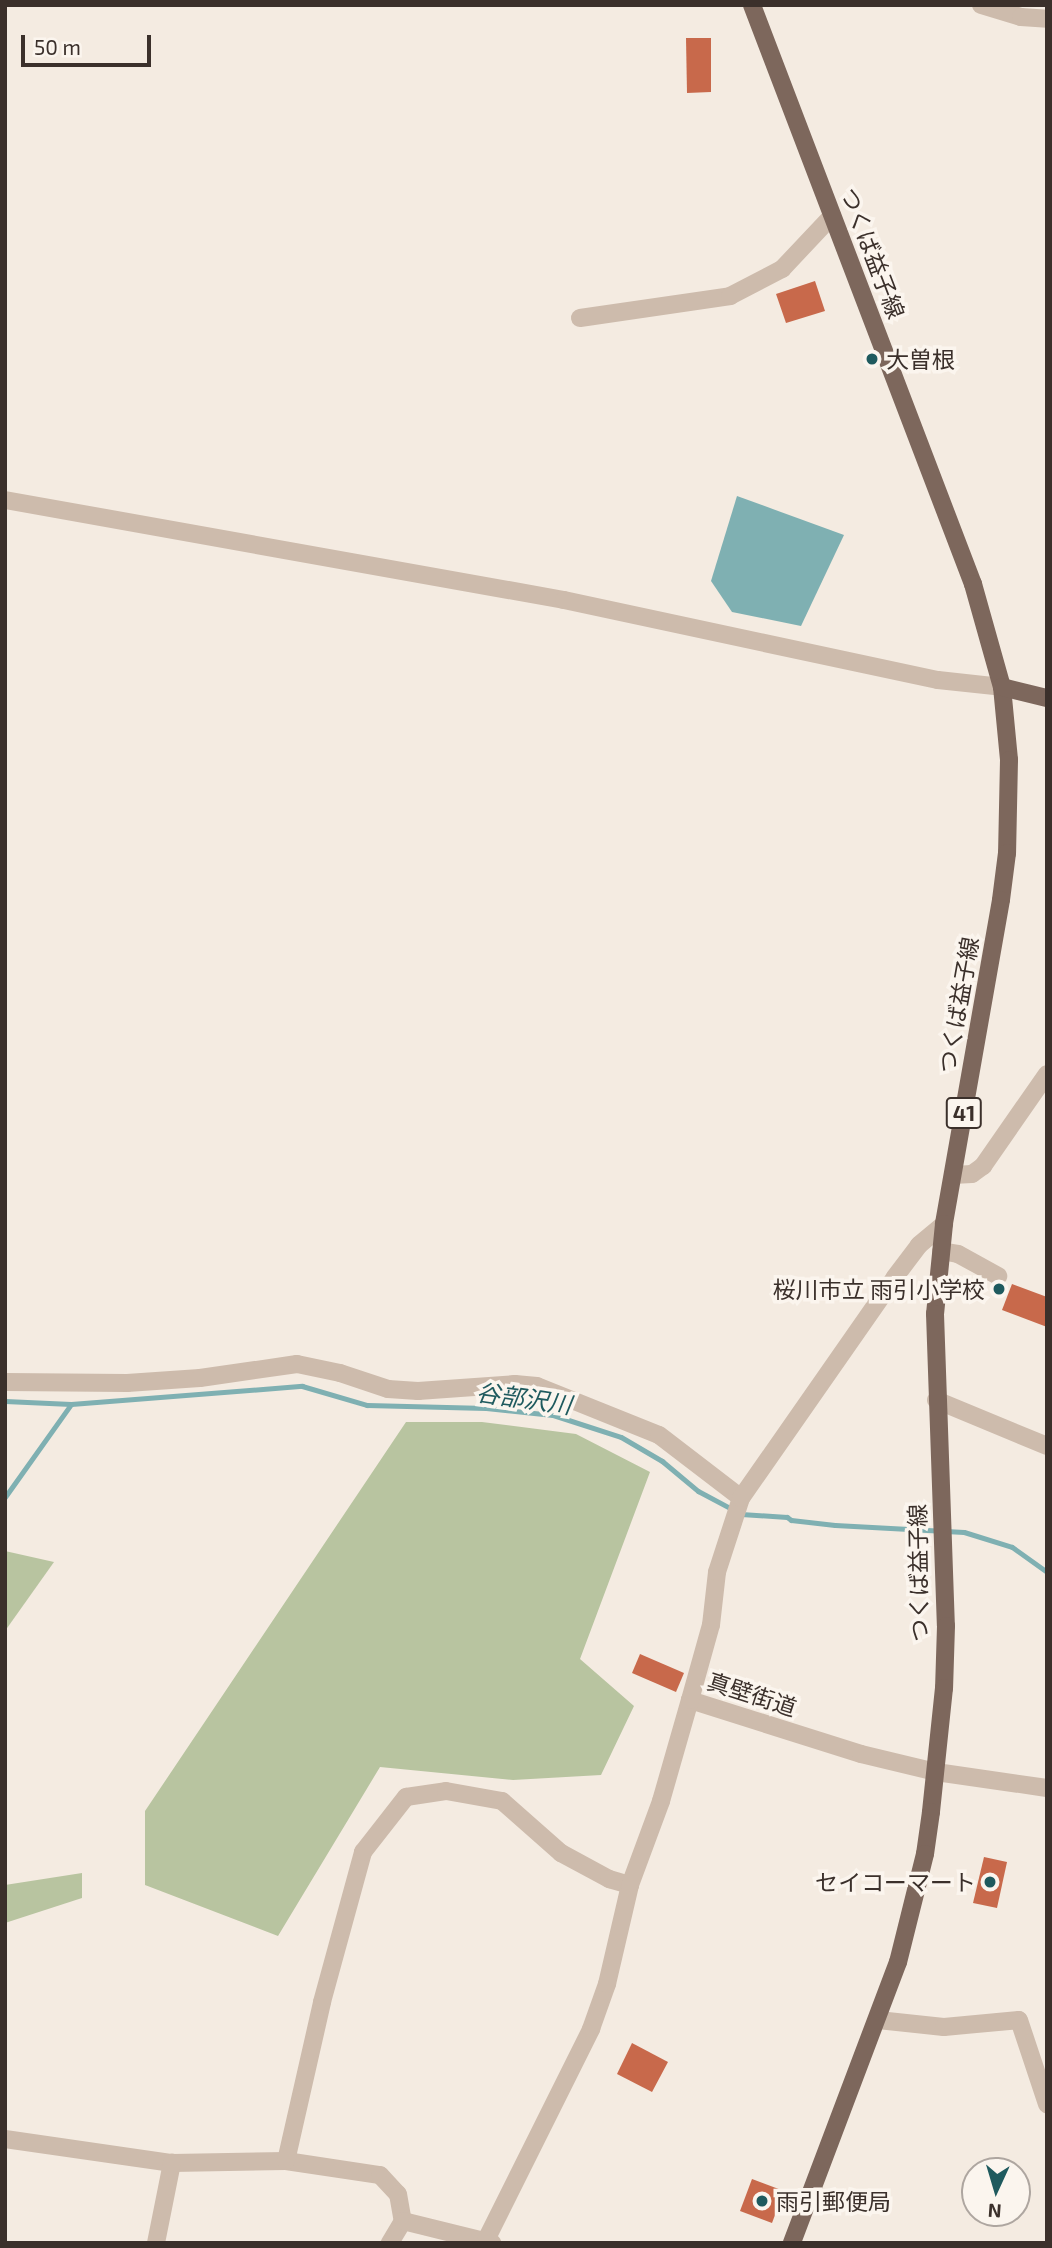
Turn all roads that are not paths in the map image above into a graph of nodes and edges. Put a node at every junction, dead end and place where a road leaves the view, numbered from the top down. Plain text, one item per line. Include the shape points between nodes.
1 (752, 5) edge
2 (981, 5) edge
3 (1047, 19) edge
4 (832, 216) junction
5 (580, 318) dead end
6 (5, 500) edge
7 (1002, 687) junction
8 (1047, 698) edge
9 (1047, 1074) edge
10 (953, 1175) junction
11 (944, 1224) junction
12 (941, 1251) junction
13 (998, 1276) dead end
14 (5, 1382) edge
15 (936, 1400) junction
16 (1047, 1446) edge
17 (737, 1508) junction
18 (690, 1700) junction
19 (936, 1772) junction
20 (1047, 1788) edge
21 (630, 1885) junction
22 (878, 2020) junction
23 (1047, 2104) edge
24 (5, 2139) edge
25 (286, 2161) junction
26 (172, 2163) junction
27 (403, 2221) junction
28 (489, 2242) edge
29 (156, 2243) edge
30 (390, 2243) edge
31 (792, 2243) edge

1 - 4 main road, つくば益子線 / 41
2 - 3 street
4 - 5 street via 782,269 730,296
4 - 7 main road, つくば益子線 / 41 via 973,584
6 - 7 street via 565,600 938,681
7 - 8 main road
7 - 10 main road, つくば益子線 / 41 via 1009,760 1007,853
9 - 10 street via 984,1167 972,1174
10 - 11 main road, つくば益子線 / 41
11 - 12 main road, つくば益子線 / 41
11 - 17 street, 真壁街道 via 919,1245 895,1277
12 - 13 street via 958,1254
12 - 15 main road, つくば益子線 / 41 via 935,1314
14 - 17 street via 127,1383 297,1364 388,1389 537,1386 659,1435
15 - 16 street
15 - 19 main road, つくば益子線 / 41 via 946,1626
17 - 18 street, 真壁街道 via 717,1572 711,1625
18 - 19 street, 真壁街道 via 861,1754
18 - 21 street via 661,1801
19 - 20 street, 真壁街道
19 - 22 main road, つくば益子線 / 41 via 912,1910
21 - 25 street via 609,1880 561,1853 502,1801 446,1791 406,1797 363,1852 321,2002
21 - 28 street via 607,1984 591,2029
22 - 23 street via 944,2027 1019,2020
22 - 31 main road, つくば益子線 / 41
24 - 26 street
25 - 26 street
25 - 27 street via 380,2175 398,2194
26 - 29 street
27 - 28 street
27 - 30 street

